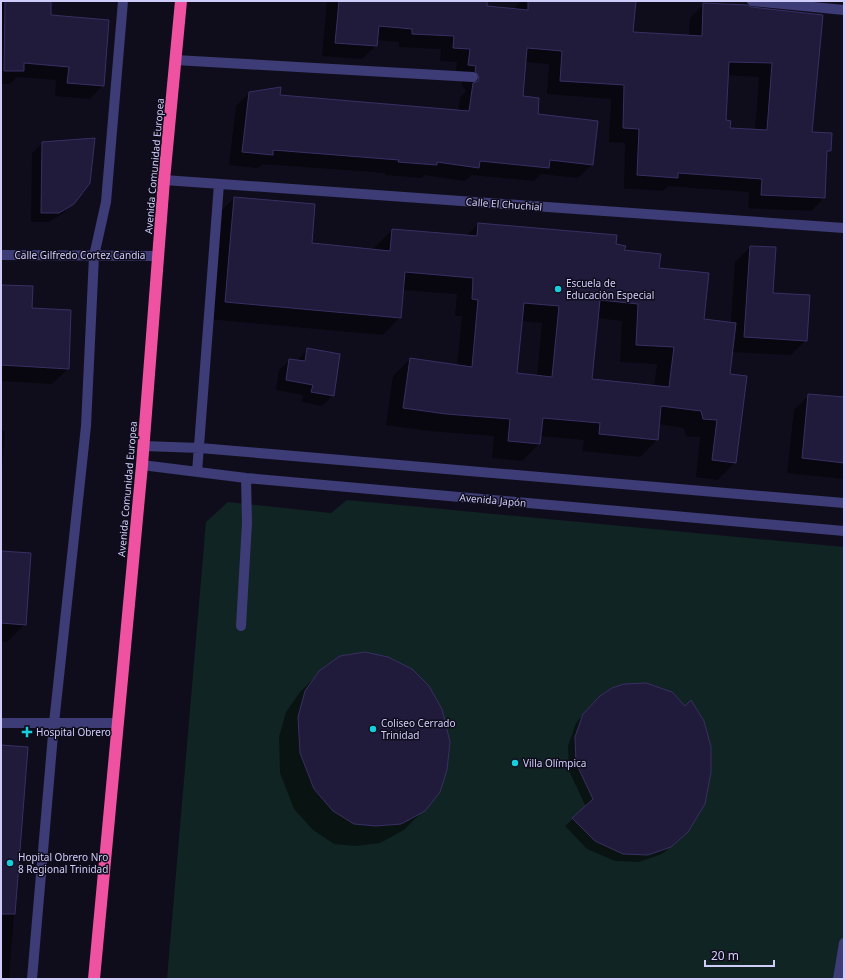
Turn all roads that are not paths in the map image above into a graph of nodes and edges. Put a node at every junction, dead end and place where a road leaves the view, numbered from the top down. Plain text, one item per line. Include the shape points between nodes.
1 (123, 1) edge
2 (181, 1) edge
3 (752, 1) edge
4 (844, 10) edge
5 (175, 60) junction
6 (473, 77) dead end
7 (164, 180) junction
8 (219, 184) junction
9 (844, 228) edge
10 (1, 255) edge
11 (94, 256) junction
12 (158, 256) junction
13 (143, 446) junction
14 (200, 448) junction
15 (142, 465) junction
16 (197, 472) junction
17 (246, 478) junction
18 (844, 503) edge
19 (844, 531) edge
20 (240, 626) dead end
21 (1, 723) edge
22 (54, 723) junction
23 (118, 723) junction
24 (844, 943) edge
25 (32, 979) edge
26 (94, 979) edge
27 (838, 979) edge

1 - 11 street via 106,202
2 - 5 highway, Avenida Comunidad Europea
3 - 4 street
5 - 6 street
5 - 7 highway, Avenida Comunidad Europea
7 - 8 street, Calle El Chuchial
7 - 12 highway, Avenida Comunidad Europea
8 - 9 street, Calle El Chuchial
8 - 14 street
10 - 11 street, Calle Gilfredo Cortez Candia
11 - 12 street, Calle Gilfredo Cortez Candia
11 - 22 street via 86,426
12 - 13 highway, Avenida Comunidad Europea
13 - 14 street
13 - 15 highway, Avenida Comunidad Europea
14 - 16 street
14 - 18 street
15 - 16 street, Avenida Japón
15 - 23 highway, Avenida Comunidad Europea
16 - 17 street, Avenida Japón
17 - 19 street, Avenida Japón
17 - 20 street via 247,523
21 - 22 street
22 - 23 street
22 - 25 street
23 - 26 highway, Avenida Comunidad Europea
24 - 27 street

